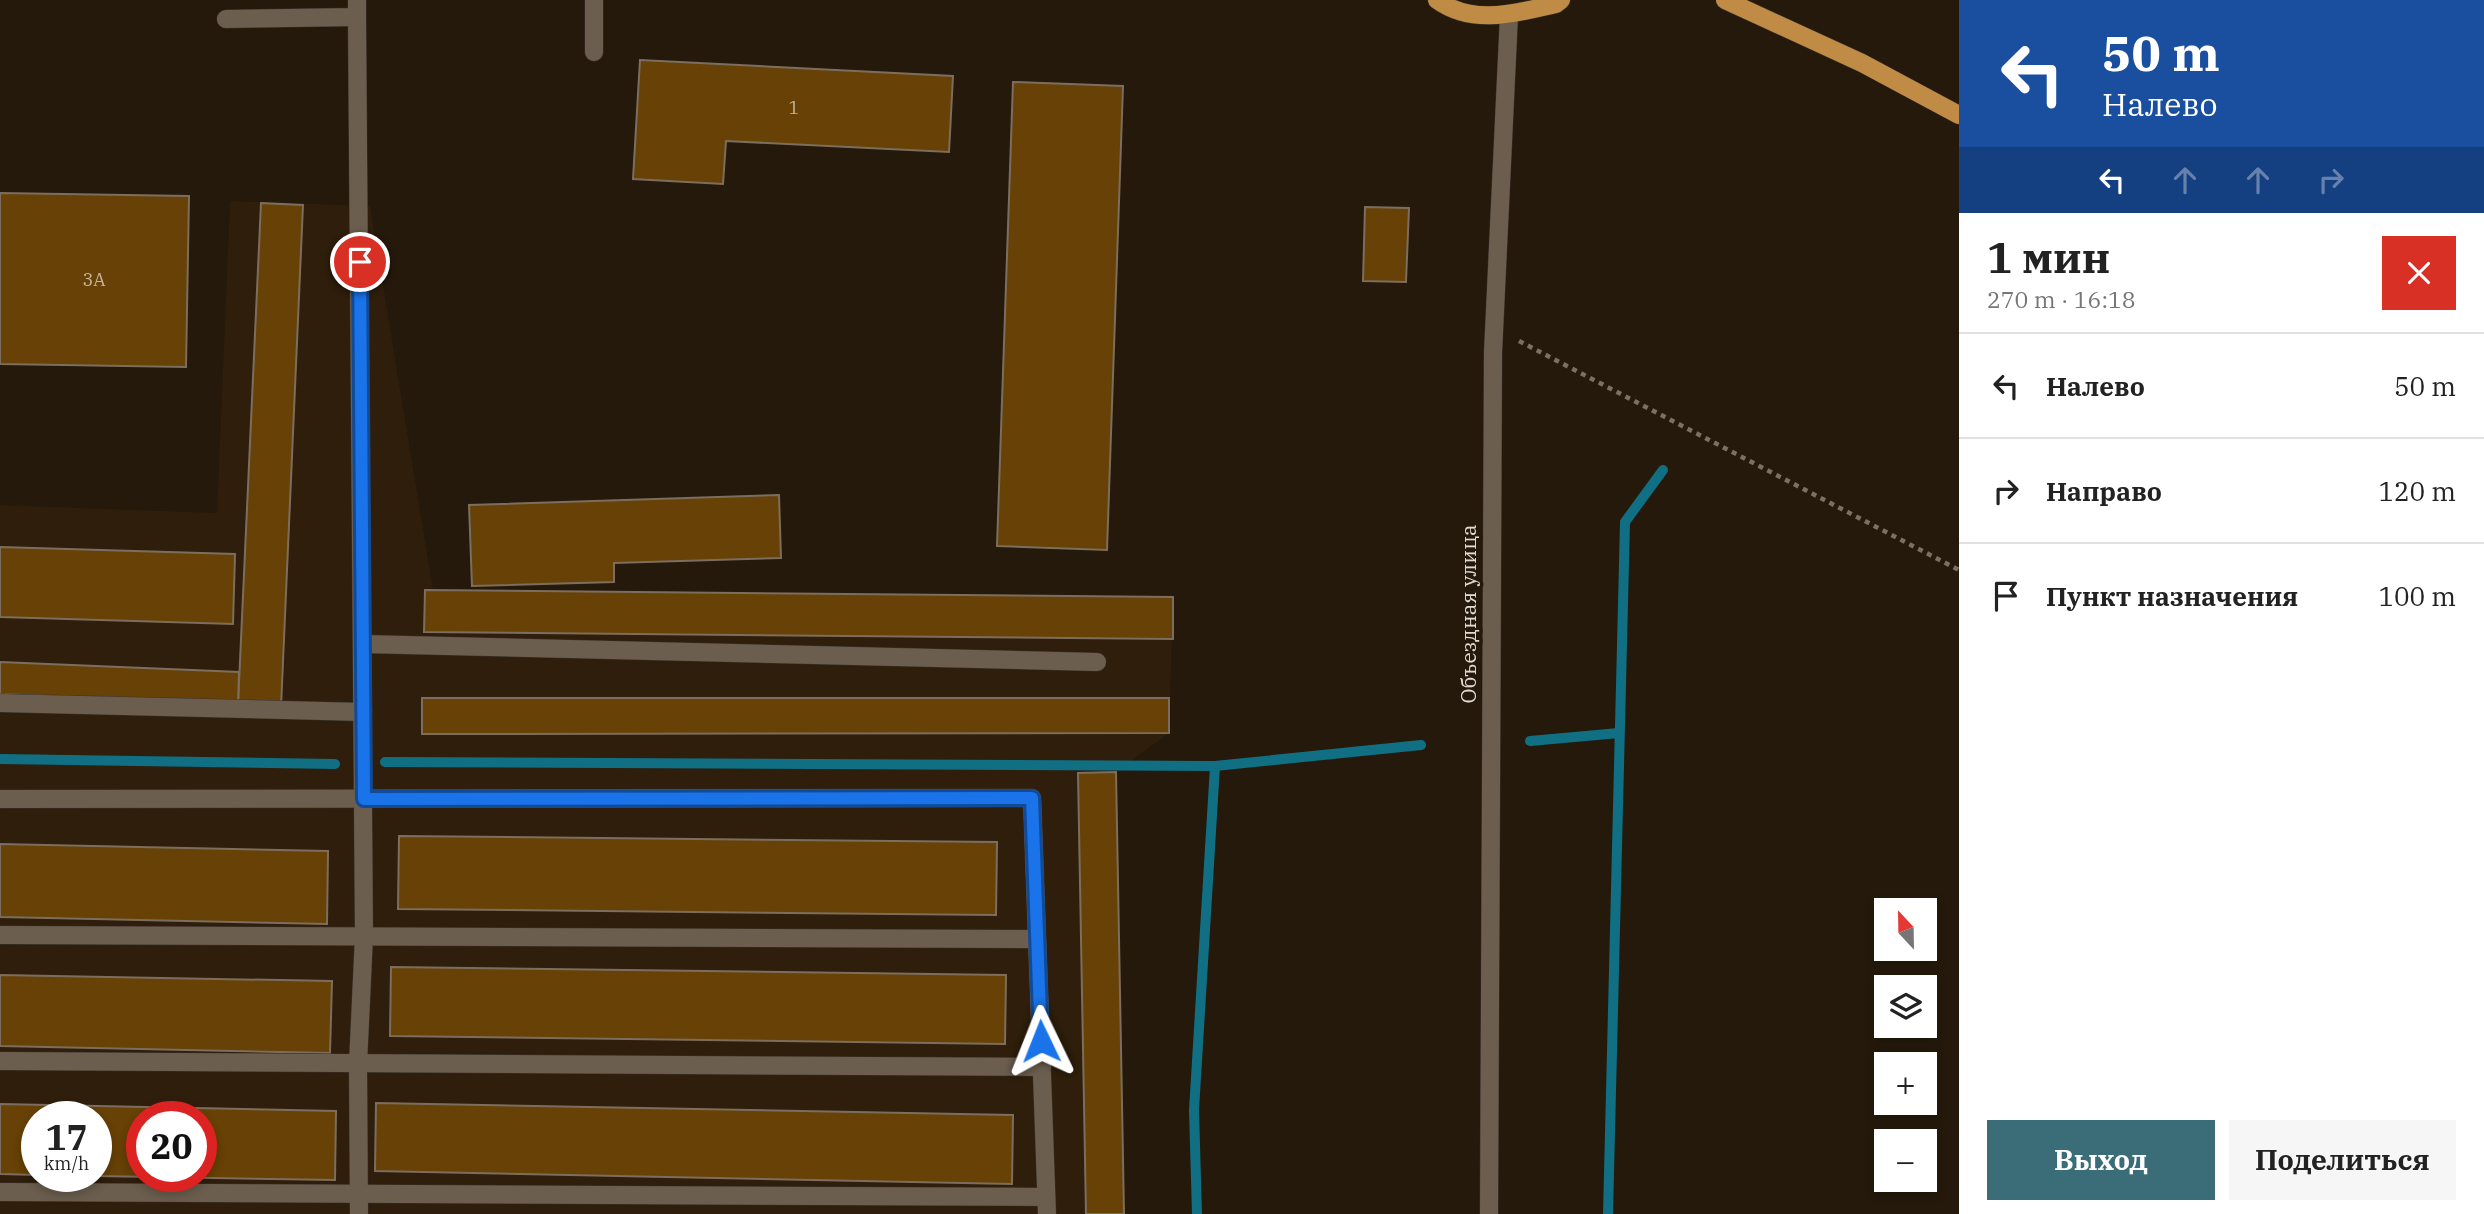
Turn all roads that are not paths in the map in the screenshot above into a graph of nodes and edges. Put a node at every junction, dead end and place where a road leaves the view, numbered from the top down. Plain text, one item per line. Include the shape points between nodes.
1 (594, 0) edge
2 (1437, 0) edge
3 (1561, 0) edge
4 (1725, 0) edge
5 (357, 8) edge
6 (1509, 15) junction
7 (226, 19) dead end
8 (594, 52) dead end
9 (1959, 115) edge
10 (363, 644) junction
11 (1097, 662) dead end
12 (0, 704) edge
13 (363, 712) junction
14 (0, 799) edge
15 (364, 799) junction
16 (0, 935) edge
17 (364, 936) junction
18 (1037, 939) junction
19 (0, 1061) edge
20 (358, 1064) junction
21 (1042, 1067) junction
22 (0, 1192) edge
23 (359, 1195) junction
24 (1046, 1206) edge
25 (359, 1214) edge
26 (1489, 1214) edge

1 - 8 main road
2 - 6 main road via 1478,16
3 - 6 main road
4 - 9 main road via 1862,63
5 - 7 main road
5 - 10 main road
6 - 26 main road, Объездная улица via 1494,328
10 - 11 main road
10 - 13 main road
12 - 13 main road
13 - 15 main road
14 - 15 main road
15 - 17 main road
15 - 18 main road via 1032,798
16 - 17 main road
17 - 18 main road
17 - 20 main road
18 - 21 main road
19 - 20 main road
20 - 21 main road
20 - 23 main road
21 - 24 main road
22 - 23 main road
23 - 24 main road
23 - 25 main road

